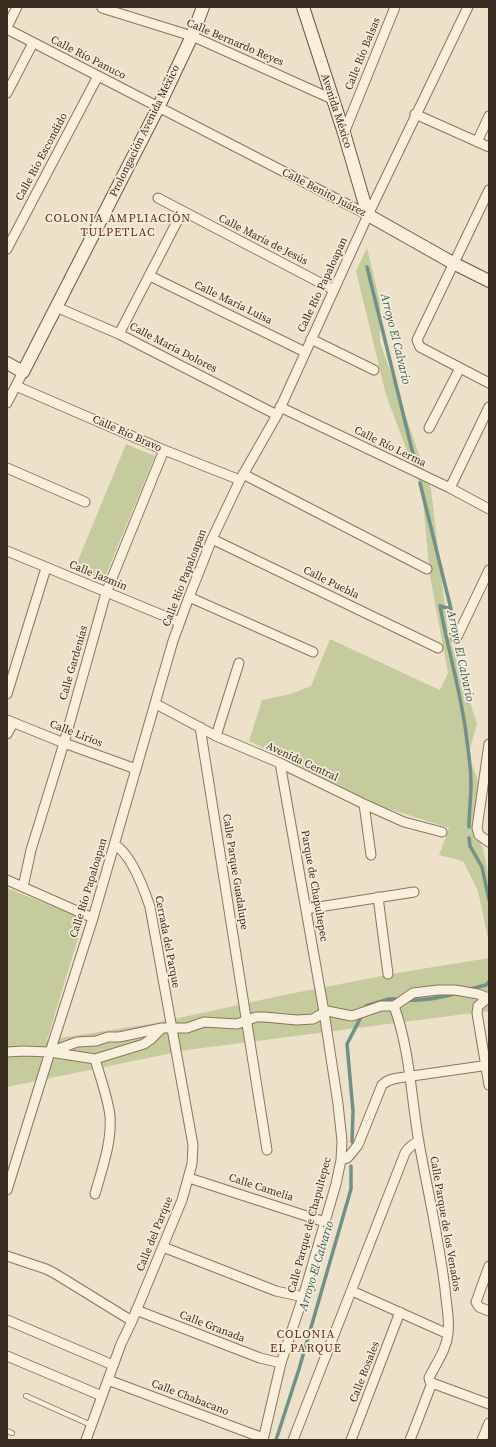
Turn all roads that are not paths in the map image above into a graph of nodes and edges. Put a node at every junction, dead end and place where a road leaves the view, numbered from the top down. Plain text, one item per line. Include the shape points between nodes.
1 (17, 7) edge
2 (203, 7) edge
3 (303, 7) edge
4 (395, 7) edge
5 (468, 7) edge
6 (102, 8) dead end
7 (7, 28) edge
8 (192, 36) junction
9 (33, 43) junction
10 (98, 76) junction
11 (7, 93) edge
12 (332, 99) junction
13 (158, 108) junction
14 (415, 114) junction
15 (489, 116) edge
16 (344, 133) junction
17 (477, 142) junction
18 (489, 148) edge
19 (489, 190) edge
20 (158, 198) dead end
21 (182, 212) junction
22 (368, 215) junction
23 (7, 249) edge
24 (453, 263) junction
25 (150, 276) junction
26 (489, 281) edge
27 (334, 290) junction
28 (56, 307) junction
29 (119, 334) junction
30 (311, 339) junction
31 (305, 352) junction
32 (7, 364) edge
33 (460, 368) junction
34 (374, 370) dead end
35 (23, 372) junction
36 (489, 382) edge
37 (16, 386) junction
38 (7, 403) edge
39 (489, 406) edge
40 (278, 411) junction
41 (429, 428) dead end
42 (164, 450) junction
43 (7, 468) edge
44 (241, 477) junction
45 (450, 488) junction
46 (85, 502) dead end
47 (489, 509) edge
48 (212, 539) junction
49 (7, 551) edge
50 (46, 568) junction
51 (427, 569) dead end
52 (489, 570) edge
53 (106, 593) junction
54 (189, 597) junction
55 (179, 622) junction
56 (456, 639) dead end
57 (438, 648) dead end
58 (313, 652) dead end
59 (239, 663) dead end
60 (7, 694) edge
61 (156, 704) junction
62 (10, 721) edge
63 (200, 727) junction
64 (7, 734) edge
65 (216, 736) junction
66 (64, 743) junction
67 (489, 748) edge
68 (280, 763) junction
69 (136, 769) junction
70 (364, 804) junction
71 (442, 832) dead end
72 (489, 842) edge
73 (115, 845) junction
74 (371, 855) dead end
75 (7, 880) edge
76 (23, 887) junction
77 (414, 892) dead end
78 (378, 897) junction
79 (306, 909) junction
80 (93, 918) junction
81 (388, 974) dead end
82 (488, 998) edge
83 (394, 1006) junction
84 (324, 1012) junction
85 (247, 1021) junction
86 (167, 1028) junction
87 (7, 1052) edge
88 (50, 1052) junction
89 (95, 1059) junction
90 (487, 1065) edge
91 (410, 1077) junction
92 (489, 1085) edge
93 (419, 1141) junction
94 (267, 1150) dead end
95 (341, 1160) junction
96 (189, 1178) junction
97 (7, 1190) edge
98 (95, 1194) dead end
99 (325, 1222) junction
100 (163, 1247) junction
101 (7, 1256) edge
102 (489, 1266) edge
103 (352, 1291) junction
104 (303, 1297) junction
105 (136, 1310) junction
106 (489, 1311) edge
107 (400, 1312) junction
108 (7, 1320) edge
109 (132, 1321) junction
110 (448, 1334) junction
111 (7, 1356) edge
112 (281, 1363) junction
113 (113, 1364) junction
114 (108, 1380) junction
115 (432, 1383) junction
116 (26, 1396) dead end
117 (102, 1396) junction
118 (489, 1404) edge
119 (489, 1423) edge
120 (91, 1425) junction
121 (263, 1439) edge
122 (86, 1440) edge
123 (293, 1440) edge
124 (351, 1440) edge
125 (410, 1440) edge
126 (482, 1440) edge

1 - 7 street
2 - 8 street, Prolongación Avenida México
3 - 12 street, Avenida México
4 - 16 street, Calle Río Balsas
5 - 14 street, Calle Río Papaloapan
6 - 8 street, Calle Bernardo Reyes
7 - 9 street, Calle Río Panuco
8 - 12 street, Calle Bernardo Reyes
8 - 13 street, Prolongación Avenida México
9 - 10 street, Calle Río Panuco
9 - 11 street
10 - 13 street, Calle Río Panuco
10 - 23 street, Calle Río Escondido
12 - 16 street, Avenida México
13 - 22 street, Calle Benito Juárez
13 - 28 street, Prolongación Avenida México
14 - 17 street
14 - 22 street, Calle Río Papaloapan
15 - 17 street
16 - 22 street, Avenida México
17 - 18 street
19 - 24 street
20 - 21 street, Calle María de Jesús
21 - 25 street
21 - 27 street, Calle María de Jesús
22 - 24 street, Calle Benito Juárez
22 - 27 street, Calle Río Papaloapan
24 - 26 street, Calle Benito Juárez
24 - 33 street via 417,343
25 - 29 street
25 - 31 street, Calle María Luisa
27 - 30 street, Calle Río Papaloapan
28 - 29 street, Calle María Dolores
28 - 35 street, Prolongación Avenida México
29 - 40 street, Calle María Dolores
30 - 31 street, Calle Río Papaloapan
30 - 34 street
31 - 40 street, Calle Río Papaloapan
32 - 35 street
33 - 36 street
33 - 41 street
35 - 37 street, Prolongación Avenida México
37 - 38 street, Prolongación Avenida México
37 - 42 street, Calle Río Bravo
39 - 45 street
40 - 44 street, Calle Río Papaloapan
40 - 45 street, Calle Río Lerma
42 - 44 street, Calle Río Bravo
42 - 53 street, Calle Gardenías
43 - 46 street
44 - 48 street, Calle Río Papaloapan
44 - 51 street, Calle Río Bravo
45 - 47 street, Calle Río Lerma
48 - 54 street, Calle Río Papaloapan
48 - 57 street, Calle Puebla
49 - 50 street, Calle Jazmín
50 - 53 street, Calle Jazmín
50 - 60 street
52 - 56 street
53 - 55 street, Calle Jazmín
53 - 66 street, Calle Gardenías
54 - 55 street, Calle Río Papaloapan
54 - 58 street
55 - 61 street, Calle Río Papaloapan
59 - 65 street
61 - 63 street, Avenida Central
61 - 69 street, Calle Río Papaloapan
62 - 64 street
62 - 66 street, Calle Lirios
63 - 65 street, Avenida Central
63 - 85 street, Calle Parque Guadalupe
65 - 68 street, Avenida Central
66 - 69 street, Calle Lirios
66 - 76 street, Calle Gardenías via 31,850
67 - 72 street via 477,825 478,833
68 - 70 street, Avenida Central
68 - 79 street, Parque de Chapultepec
69 - 73 street, Calle Río Papaloapan
70 - 71 street, Avenida Central via 404,822
70 - 74 street
73 - 80 street, Calle Río Papaloapan
73 - 86 street, Cerrada del Parque via 136,874 150,907
75 - 76 street
76 - 80 street
77 - 78 street
78 - 79 street
78 - 81 street
79 - 84 street, Parque de Chapultepec
80 - 88 street, Calle Río Papaloapan
82 - 83 street via 454,990 438,990 413,993
82 - 90 street via 478,1006 477,1013
83 - 84 street via 381,1006 352,1016
83 - 91 street, Calle Parque de los Venados
84 - 85 street via 308,1020 256,1017
84 - 95 street, Calle Parque de Chapultepec via 341,1124
85 - 86 street via 236,1024 204,1022 187,1028
85 - 94 street, Calle Parque Guadalupe
86 - 88 street via 77,1042
86 - 89 street via 144,1044
86 - 96 street, Calle del Parque via 193,1145
87 - 88 street
88 - 89 street
88 - 97 street, Calle Río Papaloapan
89 - 98 street via 109,1111 110,1132 108,1149
90 - 91 street
90 - 92 street
91 - 93 street, Calle Parque de los Venados
91 - 95 street via 391,1080 382,1085 358,1145 350,1155
93 - 103 street via 409,1147
93 - 110 street, Calle Parque de los Venados via 441,1260
95 - 99 street, Calle Parque de Chapultepec
96 - 99 street, Calle Camelia
96 - 100 street, Calle del Parque
99 - 104 street, Calle Parque de Chapultepec
100 - 104 street via 276,1291
100 - 105 street, Calle del Parque
101 - 109 street via 54,1273
102 - 106 street via 476,1300 479,1307
103 - 107 street
103 - 123 street
104 - 112 street, Calle Parque de Chapultepec
105 - 109 street, Calle del Parque
105 - 112 street, Calle Granada via 260,1358
107 - 110 street
107 - 124 street, Calle Rosales
108 - 113 street
109 - 113 street, Calle del Parque
110 - 115 street, Calle Parque de los Venados via 443,1353 429,1378
111 - 117 street
112 - 121 street, Calle Parque de Chapultepec
113 - 114 street, Calle del Parque
114 - 117 street, Calle del Parque
114 - 121 street, Calle Chabacano
115 - 118 street
115 - 125 street, Calle Parque de los Venados
116 - 120 lane
117 - 120 street, Calle del Parque
119 - 126 street
120 - 122 street, Calle del Parque

